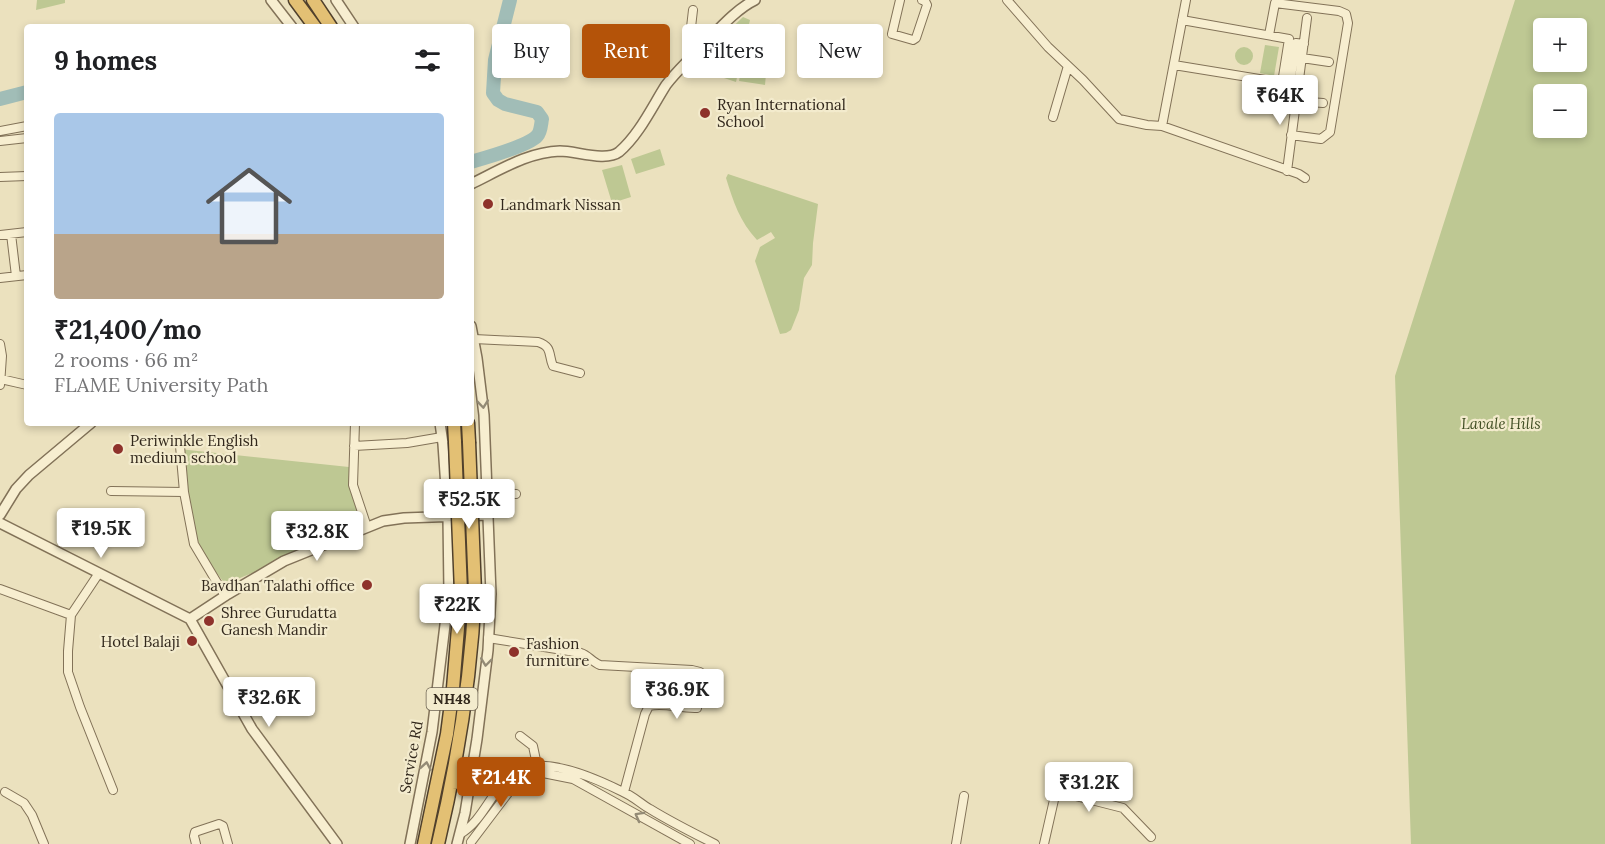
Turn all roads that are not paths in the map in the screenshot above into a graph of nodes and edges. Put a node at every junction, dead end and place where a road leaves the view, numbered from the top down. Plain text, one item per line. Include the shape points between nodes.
1 (271, 0) edge
2 (295, 0) edge
3 (313, 0) edge
4 (336, 0) edge
5 (755, 0) edge
6 (922, 0) edge
7 (1008, 0) edge
8 (1186, 0) edge
9 (899, 1) edge
10 (693, 10) dead end
11 (1307, 18) dead end
12 (1182, 20) junction
13 (290, 24) edge
14 (313, 24) edge
15 (329, 24) edge
16 (352, 24) edge
17 (691, 24) edge
18 (726, 24) edge
19 (1269, 35) junction
20 (1304, 44) junction
21 (1302, 58) junction
22 (1329, 62) dead end
23 (1174, 65) junction
24 (1068, 66) junction
25 (682, 68) edge
26 (1282, 83) junction
27 (1296, 101) junction
28 (1323, 104) dead end
29 (1053, 117) dead end
30 (1162, 126) junction
31 (24, 127) edge
32 (0, 131) edge
33 (1291, 135) junction
34 (24, 138) edge
35 (0, 141) edge
36 (1287, 171) junction
37 (24, 176) edge
38 (0, 177) edge
39 (1305, 178) dead end
40 (474, 183) edge
41 (24, 232) edge
42 (11, 234) junction
43 (0, 235) edge
44 (24, 275) edge
45 (16, 276) junction
46 (0, 278) edge
47 (474, 339) joint
48 (0, 344) edge
49 (580, 373) dead end
50 (1, 382) edge
51 (24, 385) edge
52 (87, 426) edge
53 (355, 426) edge
54 (440, 426) edge
55 (454, 426) edge
56 (468, 426) edge
57 (442, 436) junction
58 (180, 446) dead end
59 (354, 446) junction
60 (111, 491) dead end
61 (184, 492) junction
62 (487, 492) junction
63 (516, 494) dead end
64 (0, 515) edge
65 (488, 515) junction
66 (448, 517) junction
67 (0, 523) edge
68 (367, 527) junction
69 (99, 573) junction
70 (0, 589) edge
71 (225, 596) junction
72 (71, 615) junction
73 (190, 619) junction
74 (489, 638) junction
75 (520, 736) dead end
76 (537, 765) junction
77 (470, 782) junction
78 (452, 783) junction
79 (113, 790) dead end
80 (5, 792) dead end
81 (624, 792) junction
82 (964, 796) dead end
83 (1151, 837) dead end
84 (465, 840) edge
85 (44, 844) edge
86 (196, 844) edge
87 (228, 844) edge
88 (337, 844) edge
89 (410, 844) edge
90 (424, 844) edge
91 (438, 844) edge
92 (458, 844) edge
93 (690, 844) edge
94 (715, 844) edge
95 (956, 844) edge
96 (1044, 844) edge

1 - 13 street
2 - 14 highway
3 - 15 highway
4 - 16 street
5 - 18 street
6 - 9 street via 927,5 915,39 892,34
7 - 24 street
8 - 12 street
10 - 17 street
11 - 20 street
12 - 19 street
12 - 23 street
19 - 26 street via 1289,39
19 - 33 street via 1275,3 1346,14 1348,23 1330,132 1321,139
20 - 21 street
20 - 26 street via 1296,43 1290,84
21 - 22 street
21 - 27 street
23 - 26 street
23 - 30 street
24 - 29 street
24 - 30 street via 1119,119
25 - 40 street via 636,133 616,153 609,156 545,152
27 - 28 street
27 - 33 street
30 - 36 street
31 - 32 street
33 - 36 street
34 - 35 street
36 - 39 street
37 - 38 street
41 - 42 street
42 - 43 street
42 - 45 street
44 - 45 street
45 - 46 street
47 - 49 street via 543,343 549,349 553,366
47 -> 62 street via 484,411
48 - 50 street
50 - 51 street
52 - 64 street via 15,489
53 - 59 street
54 - 57 street, Service Rd
55 - 90 highway, NH48, bridge via 461,592 447,734
56 - 78 highway, NH48, bridge via 475,592 466,701
57 - 59 street via 407,443
57 - 66 street, Service Rd
58 - 61 street
59 - 68 street via 353,485
60 - 61 street
61 - 71 street via 194,544
62 - 63 street
62 - 65 street
65 - 66 street
65 - 74 street via 492,594
66 - 68 street via 404,518
89 -> 66 street, Service Rd via 432,732 448,608
67 - 69 street
68 - 71 street via 284,561
69 - 72 street
69 - 73 street
70 - 72 street
71 - 73 street
72 - 79 street via 68,672
73 - 88 street via 252,729
74 -> 77 street
74 - 81 street via 581,653 600,665 700,672 697,708 649,706
75 - 76 street via 533,746
76 - 81 street via 579,773
76 - 84 street via 520,769 507,778
77 - 78 highway
77 - 84 street
78 - 91 highway, NH48
80 - 85 street via 24,803
81 - 94 street
82 - 95 street
83 - 96 street via 1122,808 1056,791
84 - 92 street
93 -> 84 street via 573,779 538,772 515,784
86 - 87 street via 195,832 219,824

